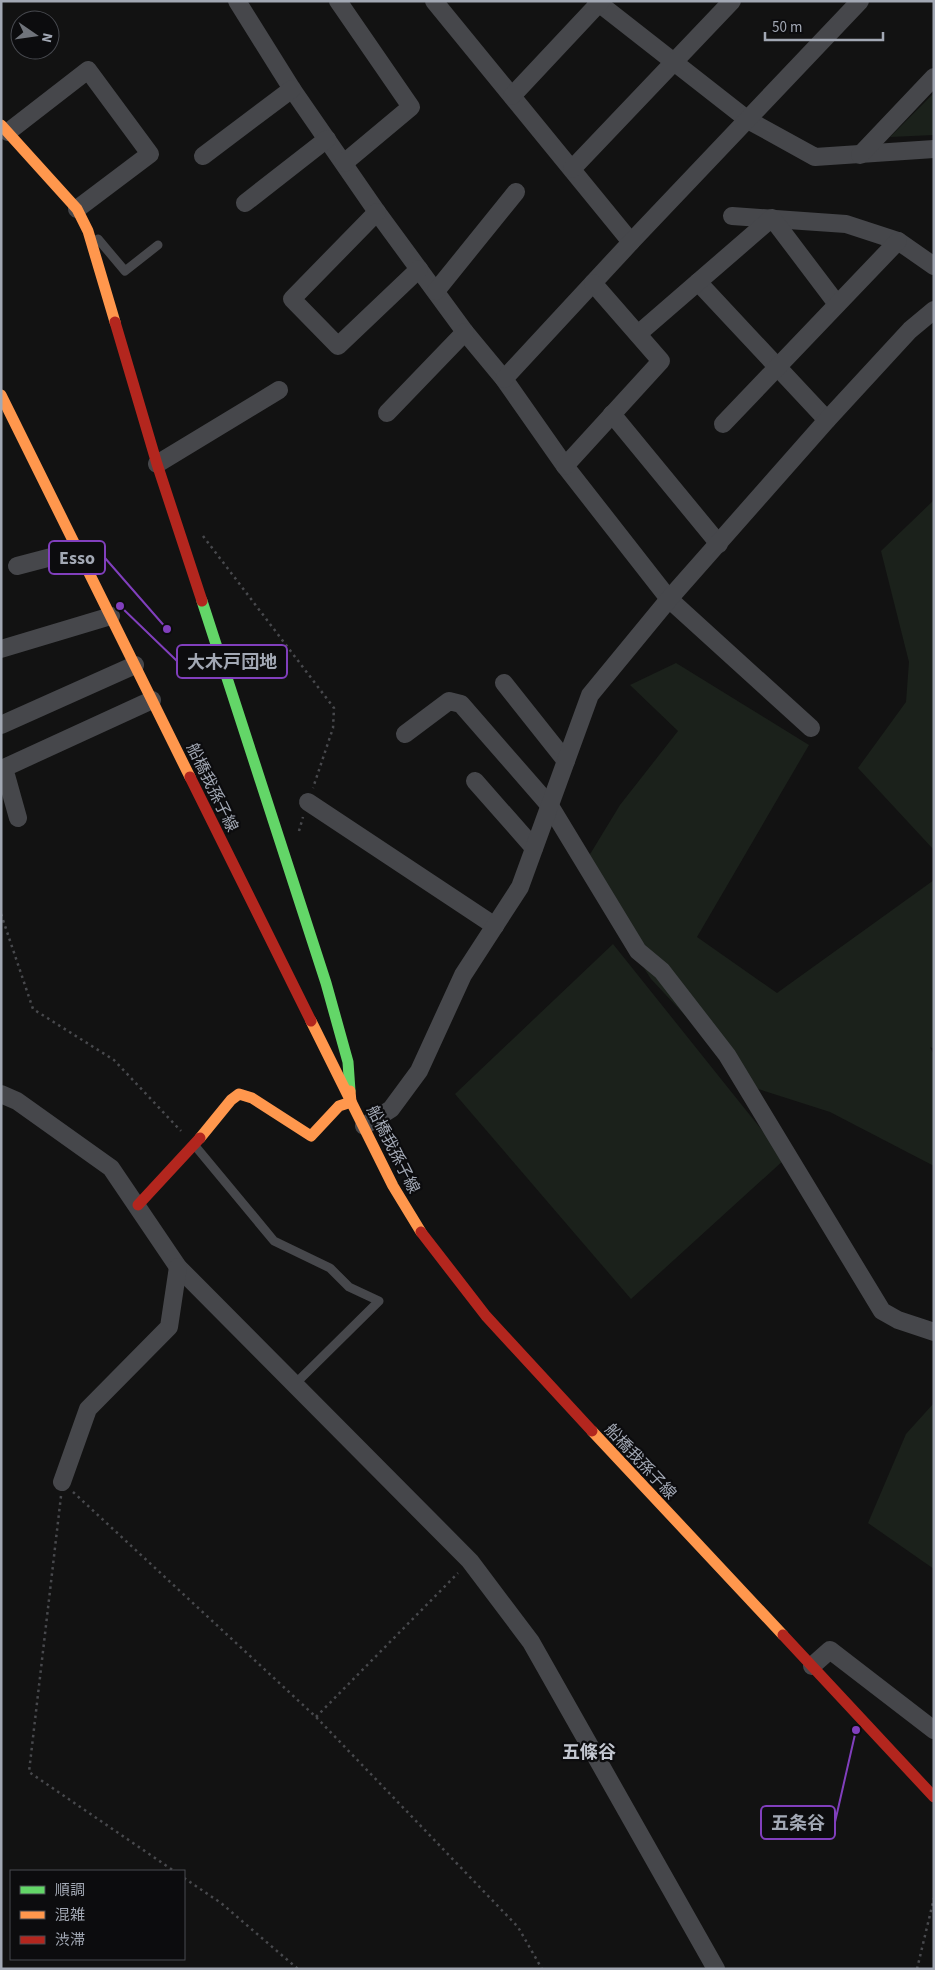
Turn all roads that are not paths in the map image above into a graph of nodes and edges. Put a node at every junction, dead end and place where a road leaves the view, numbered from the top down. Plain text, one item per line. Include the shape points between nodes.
1 (236, 1) edge
2 (338, 1) edge
3 (434, 1) edge
4 (732, 1) edge
5 (860, 1) edge
6 (598, 2) edge
7 (674, 62) junction
8 (934, 77) edge
9 (292, 89) junction
10 (512, 96) junction
11 (748, 120) junction
12 (5, 128) edge
13 (327, 138) junction
14 (934, 149) edge
15 (860, 155) junction
16 (203, 156) dead end
17 (344, 163) junction
18 (572, 169) junction
19 (516, 192) dead end
20 (245, 203) dead end
21 (77, 209) junction
22 (377, 212) junction
23 (732, 216) dead end
24 (772, 218) junction
25 (88, 231) junction
26 (898, 240) junction
27 (631, 242) junction
28 (158, 245) dead end
29 (934, 266) edge
30 (419, 269) junction
31 (698, 282) junction
32 (593, 283) junction
33 (436, 292) junction
34 (837, 304) junction
35 (934, 310) edge
36 (465, 332) junction
37 (638, 334) junction
38 (777, 367) junction
39 (504, 379) junction
40 (279, 390) dead end
41 (1, 395) edge
42 (387, 413) dead end
43 (612, 414) junction
44 (827, 420) junction
45 (723, 424) dead end
46 (156, 464) junction
47 (565, 466) junction
48 (719, 544) junction
49 (78, 550) junction
50 (17, 566) dead end
51 (669, 599) junction
52 (111, 616) junction
53 (1, 649) edge
54 (135, 665) junction
55 (504, 683) dead end
56 (152, 700) junction
57 (1, 725) edge
58 (811, 728) dead end
59 (404, 734) dead end
60 (566, 761) junction
61 (475, 781) dead end
62 (308, 802) road end
63 (550, 806) junction
64 (18, 818) dead end
65 (534, 848) junction
66 (495, 926) junction
67 (1, 1094) edge
68 (352, 1102) junction
69 (364, 1126) junction
70 (194, 1145) junction
71 (138, 1205) junction
72 (178, 1267) junction
73 (934, 1332) edge
74 (294, 1384) junction
75 (62, 1482) road end
76 (812, 1666) junction
77 (934, 1730) edge
78 (934, 1797) edge
79 (716, 1969) edge

1 - 9 street
2 - 17 street via 411,107
3 - 10 street
4 - 7 street
5 - 11 street
6 - 7 street
6 - 10 street
7 - 11 street
7 - 18 street
8 - 15 street
9 - 13 street
9 - 16 street
10 - 18 street
11 - 15 street via 815,157
11 - 27 street
12 - 21 main road
12 - 21 street via 88,70 150,154
13 - 17 street
13 - 20 street
14 - 15 street
17 - 22 street
18 - 27 street
19 - 33 street
21 - 25 main road
22 - 30 street
22 - 30 street via 292,299 338,346
23 - 24 street
24 - 26 street via 846,224
24 - 31 street
24 - 34 street
25 - 28 lane via 106,246 126,271
25 - 46 main road
26 - 29 street
26 - 34 street
27 - 32 street
30 - 33 street
31 - 37 street
31 - 38 street
32 - 37 street
32 - 39 street
33 - 36 street
34 - 38 street
35 - 44 street via 910,330
36 - 39 street
36 - 42 street
37 - 43 street via 661,361
38 - 44 street
38 - 45 street
39 - 47 street
40 - 46 street
41 - 49 main road, 船橋我孫子線
43 - 47 street
43 - 48 street
44 - 48 street
46 - 68 main road via 326,983 348,1062
47 - 51 street
48 - 51 street
49 - 50 street
49 - 52 main road, 船橋我孫子線
51 - 58 street
51 - 60 street via 590,695
52 - 53 street
52 - 54 main road, 船橋我孫子線
54 - 56 main road, 船橋我孫子線
54 - 57 street
55 - 60 street
56 - 64 street via 4,768
56 - 68 main road, 船橋我孫子線
59 - 63 street via 449,701 461,704
60 - 63 street
61 - 65 street
62 - 66 street
63 - 65 street
63 - 73 street via 638,951 662,971 727,1055 882,1310 898,1320
65 - 66 street via 520,888
66 - 69 street via 463,975 418,1070 391,1109
67 - 71 street via 17,1100 111,1168
68 - 69 main road, 船橋我孫子線
68 - 70 main road via 339,1106 311,1136 252,1098 240,1094 231,1100
69 - 76 main road, 船橋我孫子線 via 416,1227 457,1284
70 - 71 main road
70 - 74 lane via 274,1241 330,1268 349,1287 379,1301
71 - 72 street
72 - 74 street
72 - 75 street via 169,1327 88,1409
74 - 79 street via 470,1562 531,1642
76 - 77 street via 830,1650
76 - 78 main road, 船橋我孫子線

